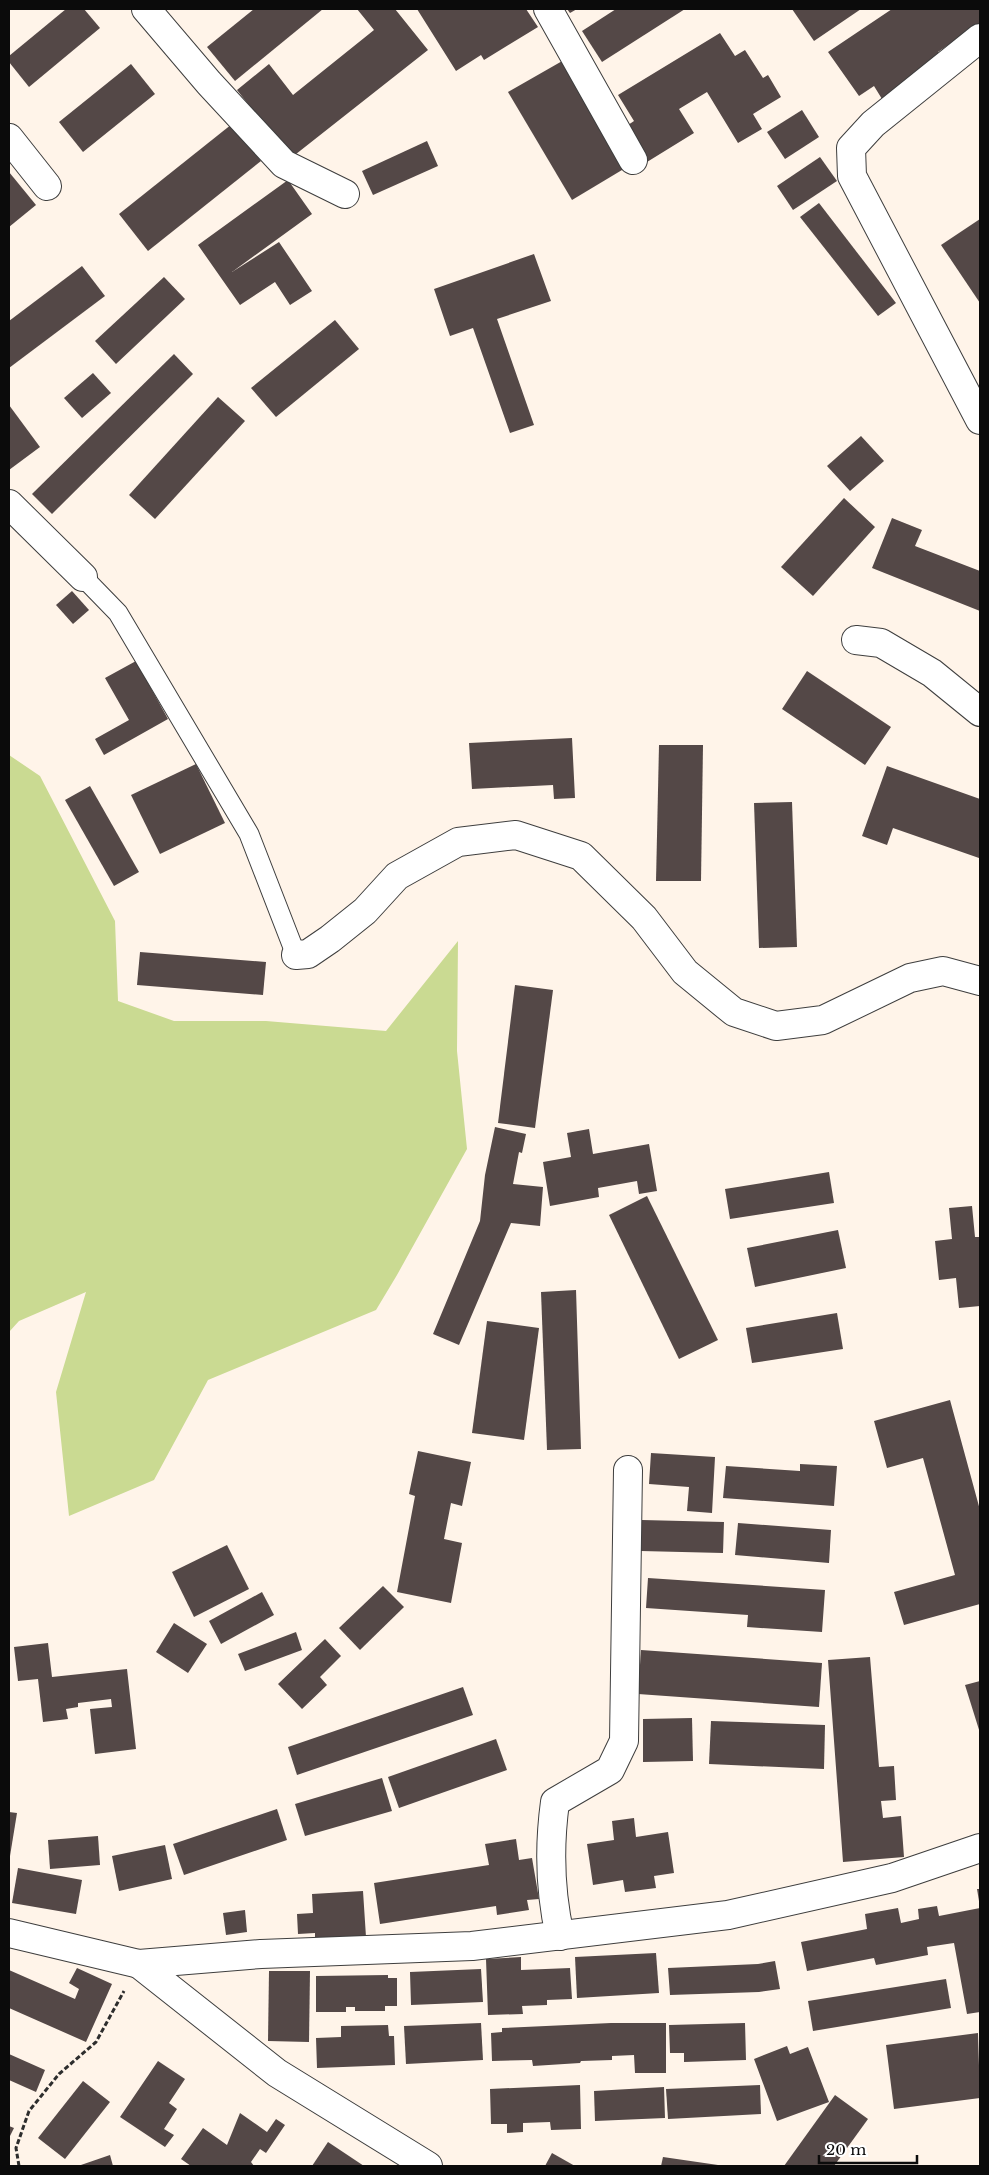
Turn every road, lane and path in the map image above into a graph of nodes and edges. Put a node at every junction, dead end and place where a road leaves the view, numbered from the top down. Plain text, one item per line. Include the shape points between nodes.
1 (146, 9) edge
2 (548, 9) edge
3 (980, 38) edge
4 (9, 138) edge
5 (634, 160) dead end
6 (47, 186) dead end
7 (344, 194) dead end
8 (980, 420) edge
9 (12, 513) edge
10 (84, 577) joint
11 (856, 640) dead end
12 (980, 712) edge
13 (296, 955) joint
14 (980, 981) edge
15 (628, 1470) dead end
16 (980, 1848) edge
17 (9, 1933) edge
18 (560, 1936) junction
19 (138, 1964) junction
20 (19, 2166) edge
21 (428, 2166) edge

1 - 7 street via 208,83 284,164
2 - 5 street
3 - 8 street via 873,124 851,148 852,176
4 - 6 street
9 - 10 street
10 - 13 lane via 118,613 249,834
11 - 12 street via 881,643 932,673
13 - 14 street via 308,954 366,911 397,876 458,842 516,835 581,856 644,918 685,972 734,1012 776,1026 823,1020 910,978 943,971
15 - 18 street via 624,1741 610,1770 555,1802 550,1835 554,1910
16 - 18 street via 892,1878 728,1915
17 - 19 street
18 - 19 street via 472,1946 262,1954
19 - 20 path via 96,2042 59,2074 29,2111 16,2148
19 - 21 street via 277,2073

